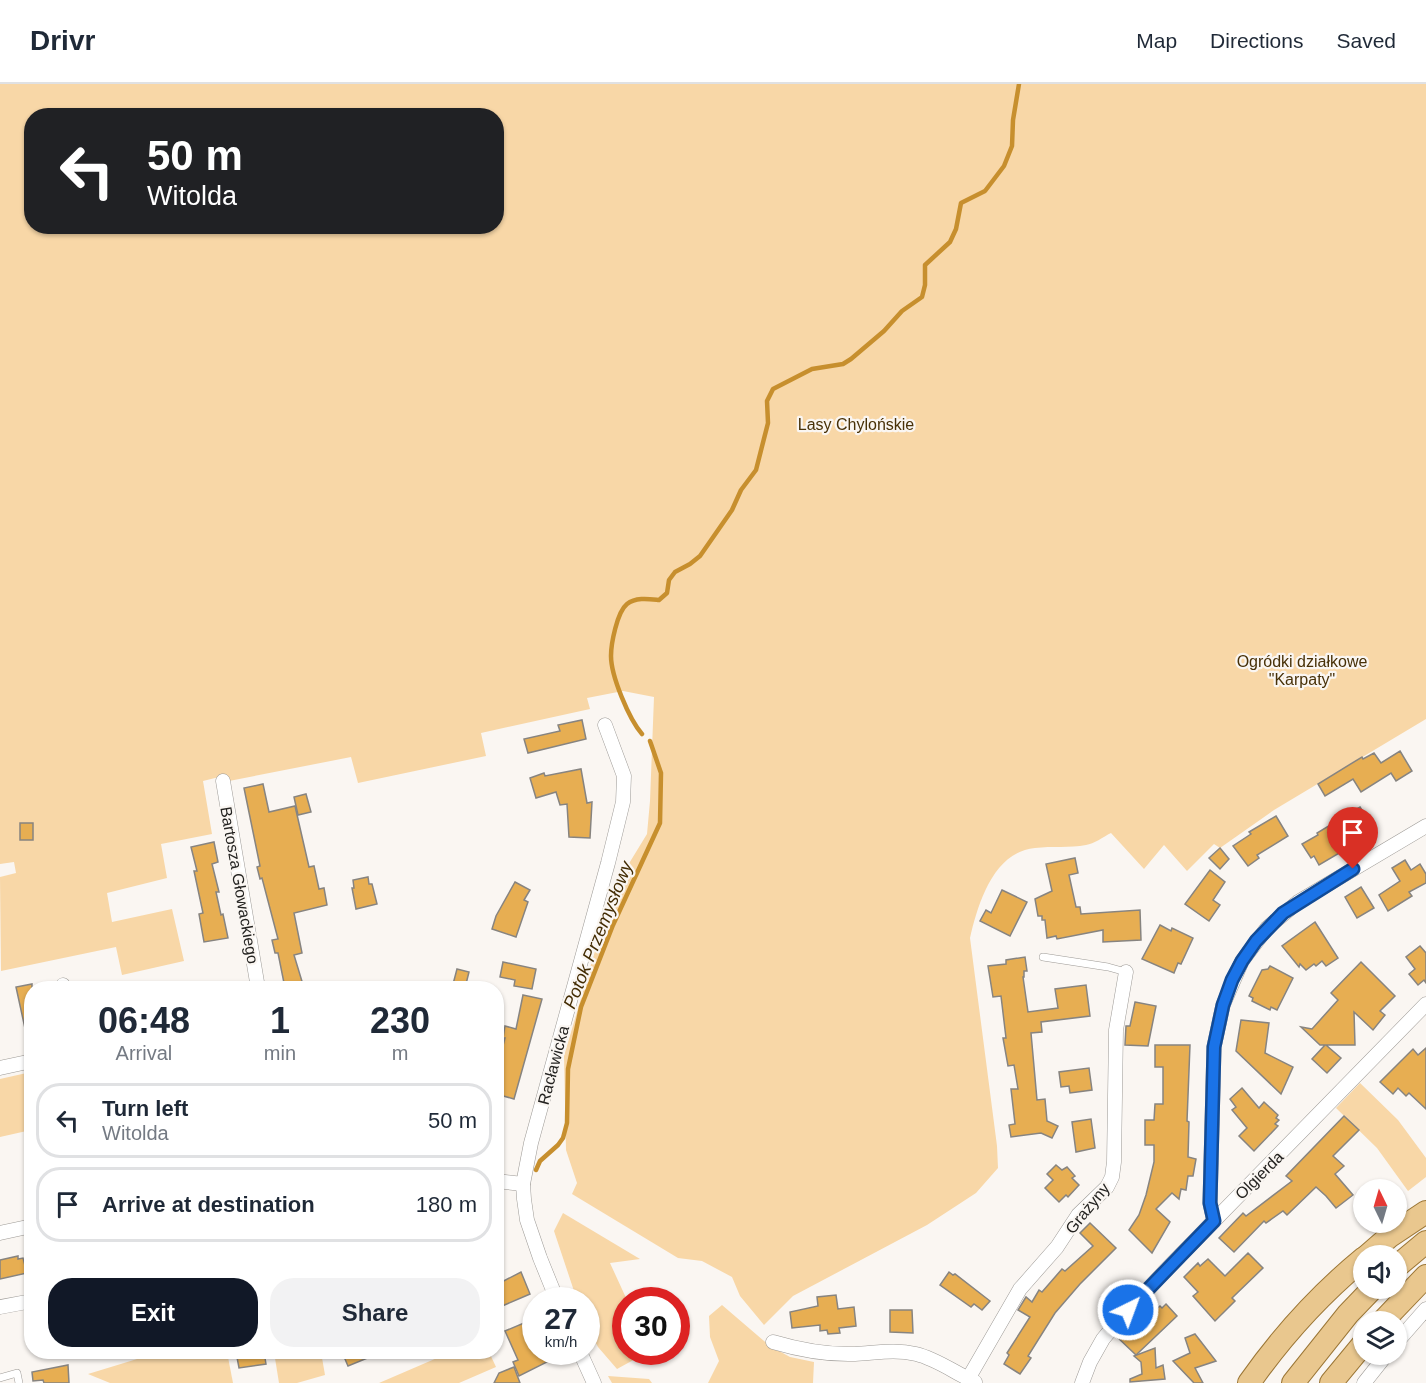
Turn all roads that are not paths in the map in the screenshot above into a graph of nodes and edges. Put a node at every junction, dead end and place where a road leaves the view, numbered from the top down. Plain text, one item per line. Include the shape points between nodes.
1 (605, 724) dead end
2 (223, 781) dead end
3 (1426, 826) edge
4 (1043, 957) dead end
5 (1126, 972) joint
6 (257, 981) edge
7 (1426, 1004) edge
8 (24, 1063) edge
9 (0, 1068) edge
10 (504, 1182) edge
11 (523, 1184) junction
12 (1426, 1212) edge
13 (1214, 1221) junction
14 (24, 1228) edge
15 (0, 1233) edge
16 (1426, 1242) edge
17 (1380, 1245) edge
18 (1407, 1258) edge
19 (1353, 1267) edge
20 (1426, 1275) edge
21 (552, 1287) edge
22 (1362, 1299) edge
23 (24, 1302) edge
24 (0, 1307) edge
25 (1426, 1310) edge
26 (1392, 1311) edge
27 (1407, 1331) edge
28 (773, 1342) dead end
29 (1353, 1356) edge
30 (586, 1365) edge
31 (1378, 1365) edge
32 (0, 1378) edge
33 (972, 1381) edge
34 (19, 1383) edge
35 (594, 1383) edge
36 (1082, 1383) edge
37 (1249, 1383) edge
38 (1293, 1383) edge
39 (1331, 1383) edge
40 (1364, 1383) edge

1 - 11 street, Racławicka via 624,776 623,802
2 - 6 street, Bartosza Głowackiego
3 - 13 street via 1298,902 1267,928 1242,961 1223,1005 1214,1047 1210,1203
4 - 5 lane
5 - 33 street, Grażyny via 1116,1030 1112,1177 1020,1289
7 - 13 street, Olgierda
8 - 9 street
10 - 11 street
11 - 21 street, Racławicka via 527,1220
12 - 17 main road
13 - 36 street, Olgierda via 1103,1339
14 - 15 street
16 - 18 main road
19 - 37 main road via 1301,1317
20 - 26 main road
22 - 38 main road
23 - 24 street
25 - 27 street
28 - 33 street, Grażyny via 832,1354 916,1354
29 - 39 main road
30 - 35 street
31 - 40 street
32 - 34 lane via 17,1373

